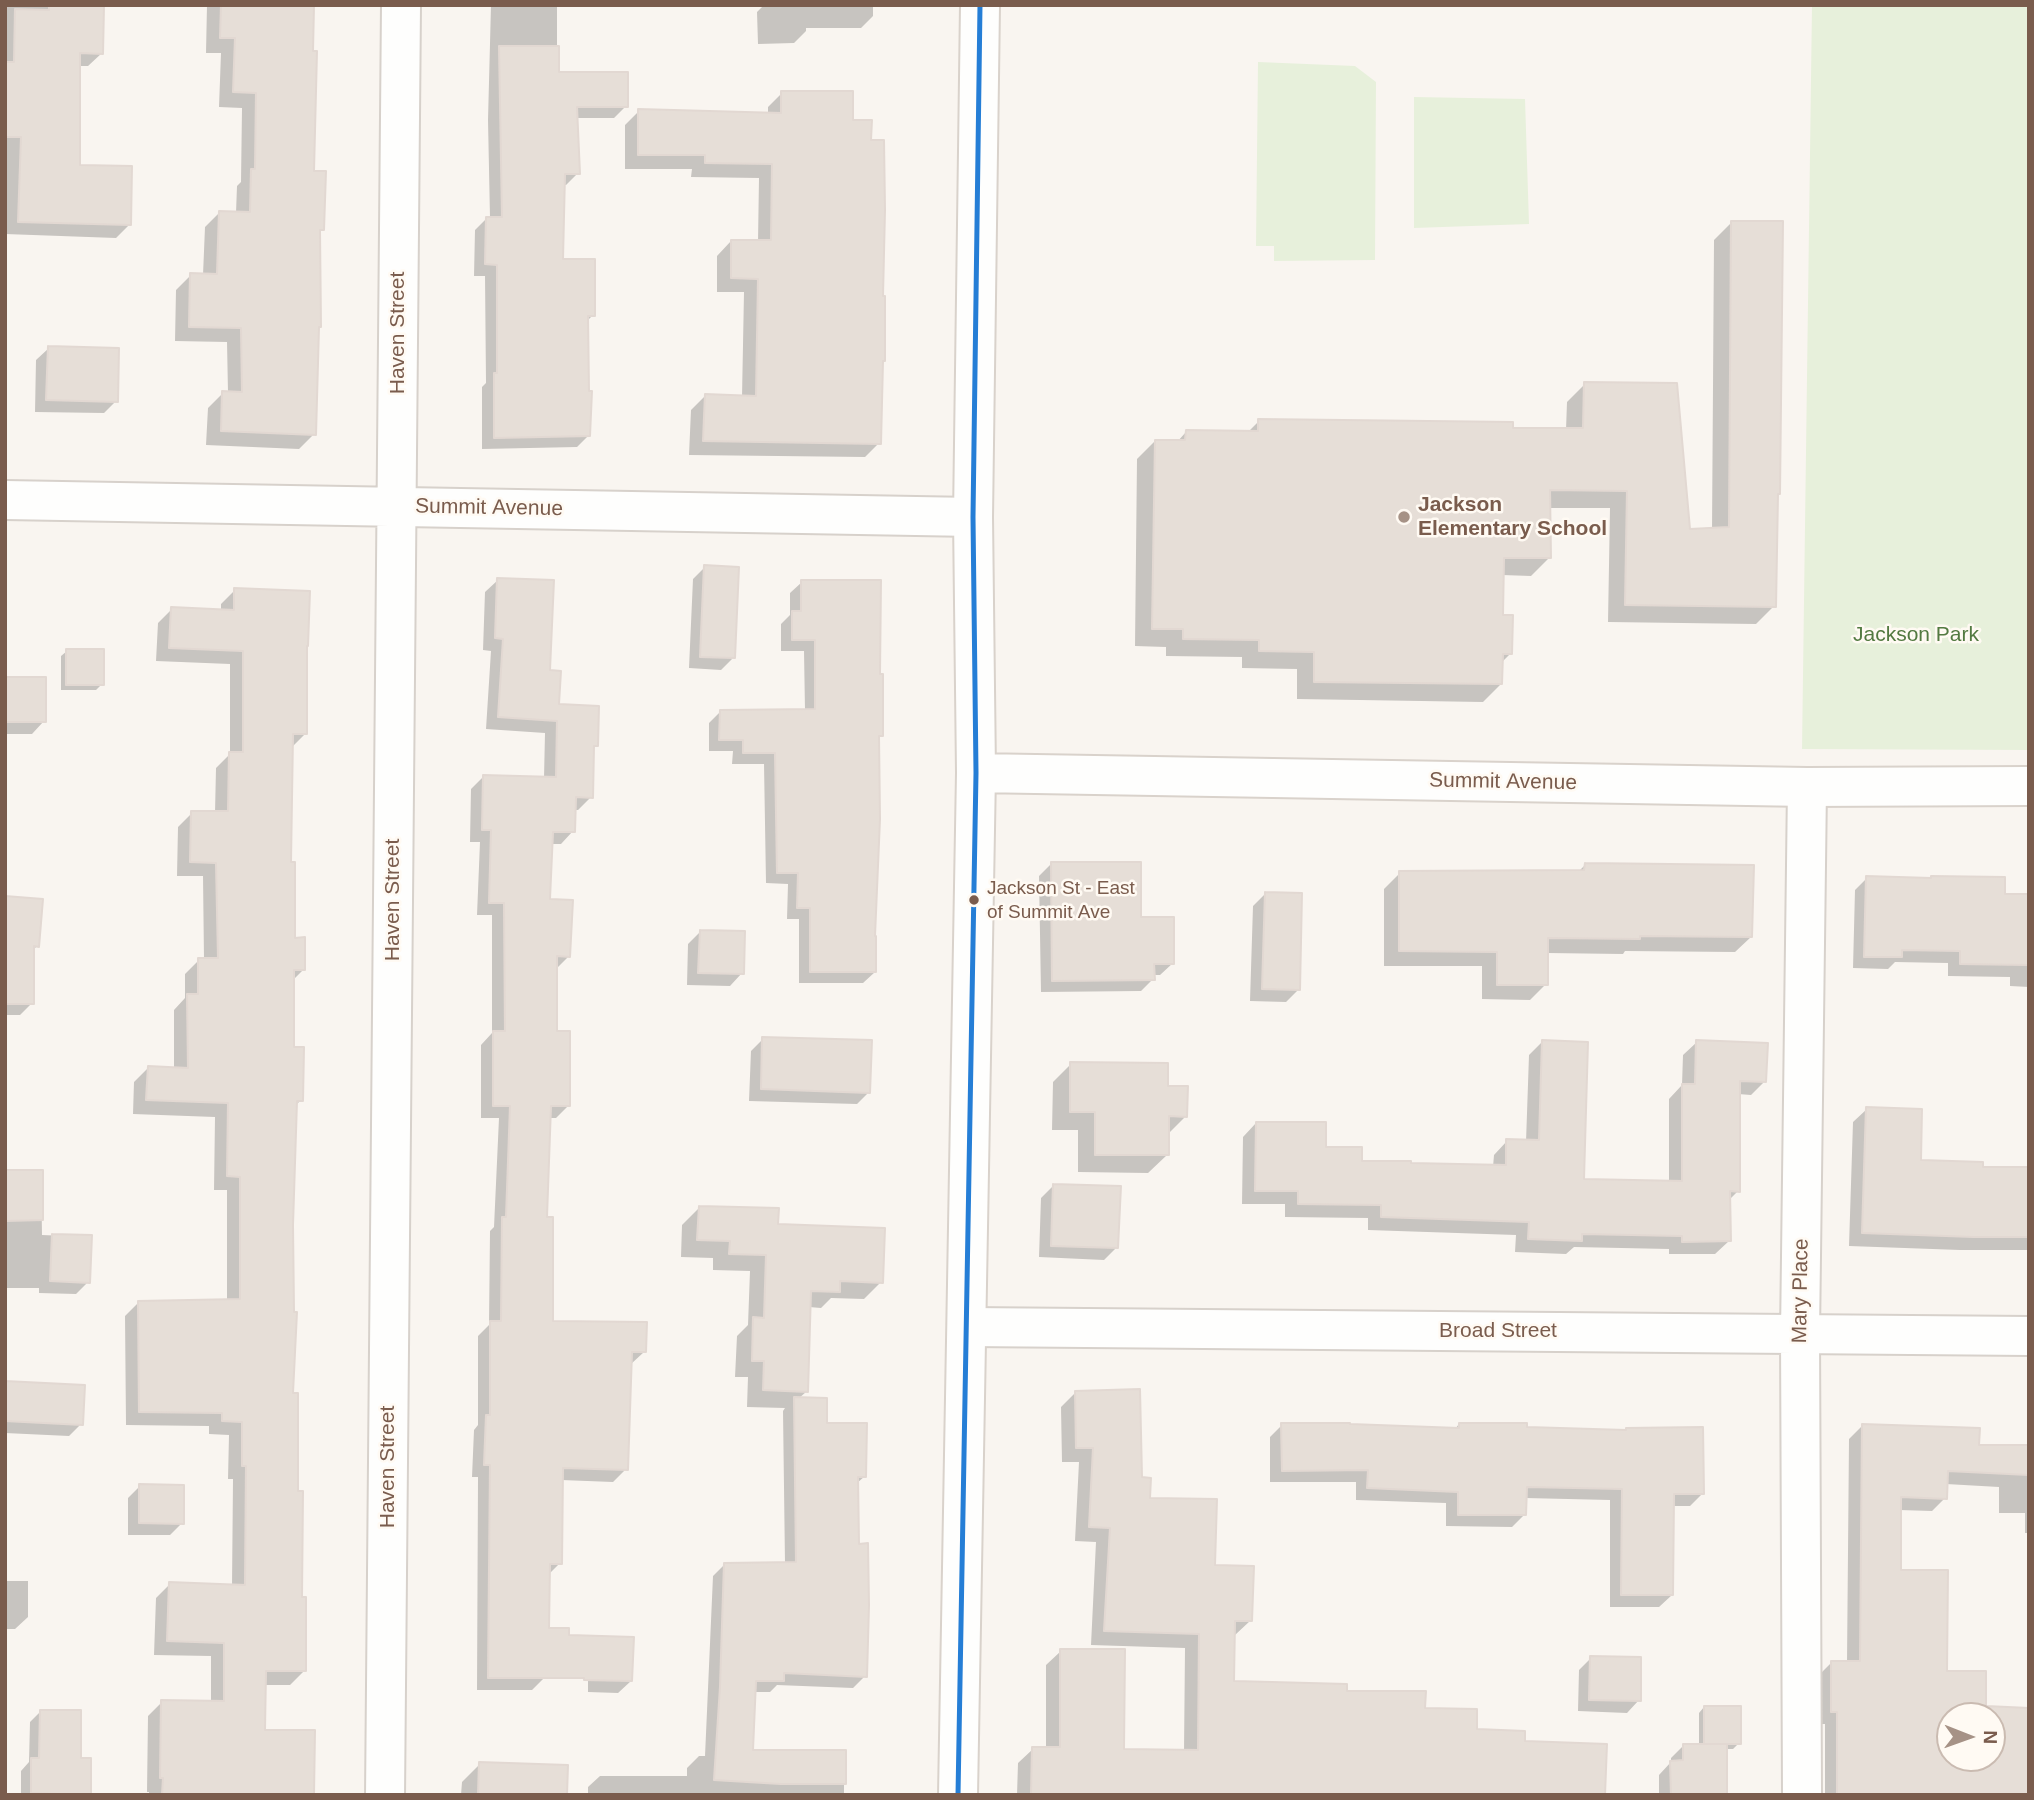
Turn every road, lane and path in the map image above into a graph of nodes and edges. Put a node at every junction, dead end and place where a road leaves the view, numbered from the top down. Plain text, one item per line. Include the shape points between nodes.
1 (401, 5) edge
2 (980, 5) edge
3 (5, 500) edge
4 (397, 506) junction
5 (973, 517) junction
6 (976, 773) junction
7 (2029, 786) edge
8 (1807, 787) junction
9 (968, 1327) junction
10 (1800, 1334) junction
11 (2029, 1336) edge
12 (386, 1795) edge
13 (958, 1795) edge
14 (1802, 1795) edge

1 - 4 street, Haven Street
2 - 5 street
3 - 4 street, Summit Avenue
4 - 5 street, Summit Avenue
4 - 12 street, Haven Street
5 - 6 street
6 - 8 street, Summit Avenue
6 - 9 street
7 - 8 street, Summit Avenue
8 - 10 street, Mary Place
9 - 10 street, Broad Street
9 - 13 street
10 - 11 street, Broad Street
10 - 14 street, Mary Place

